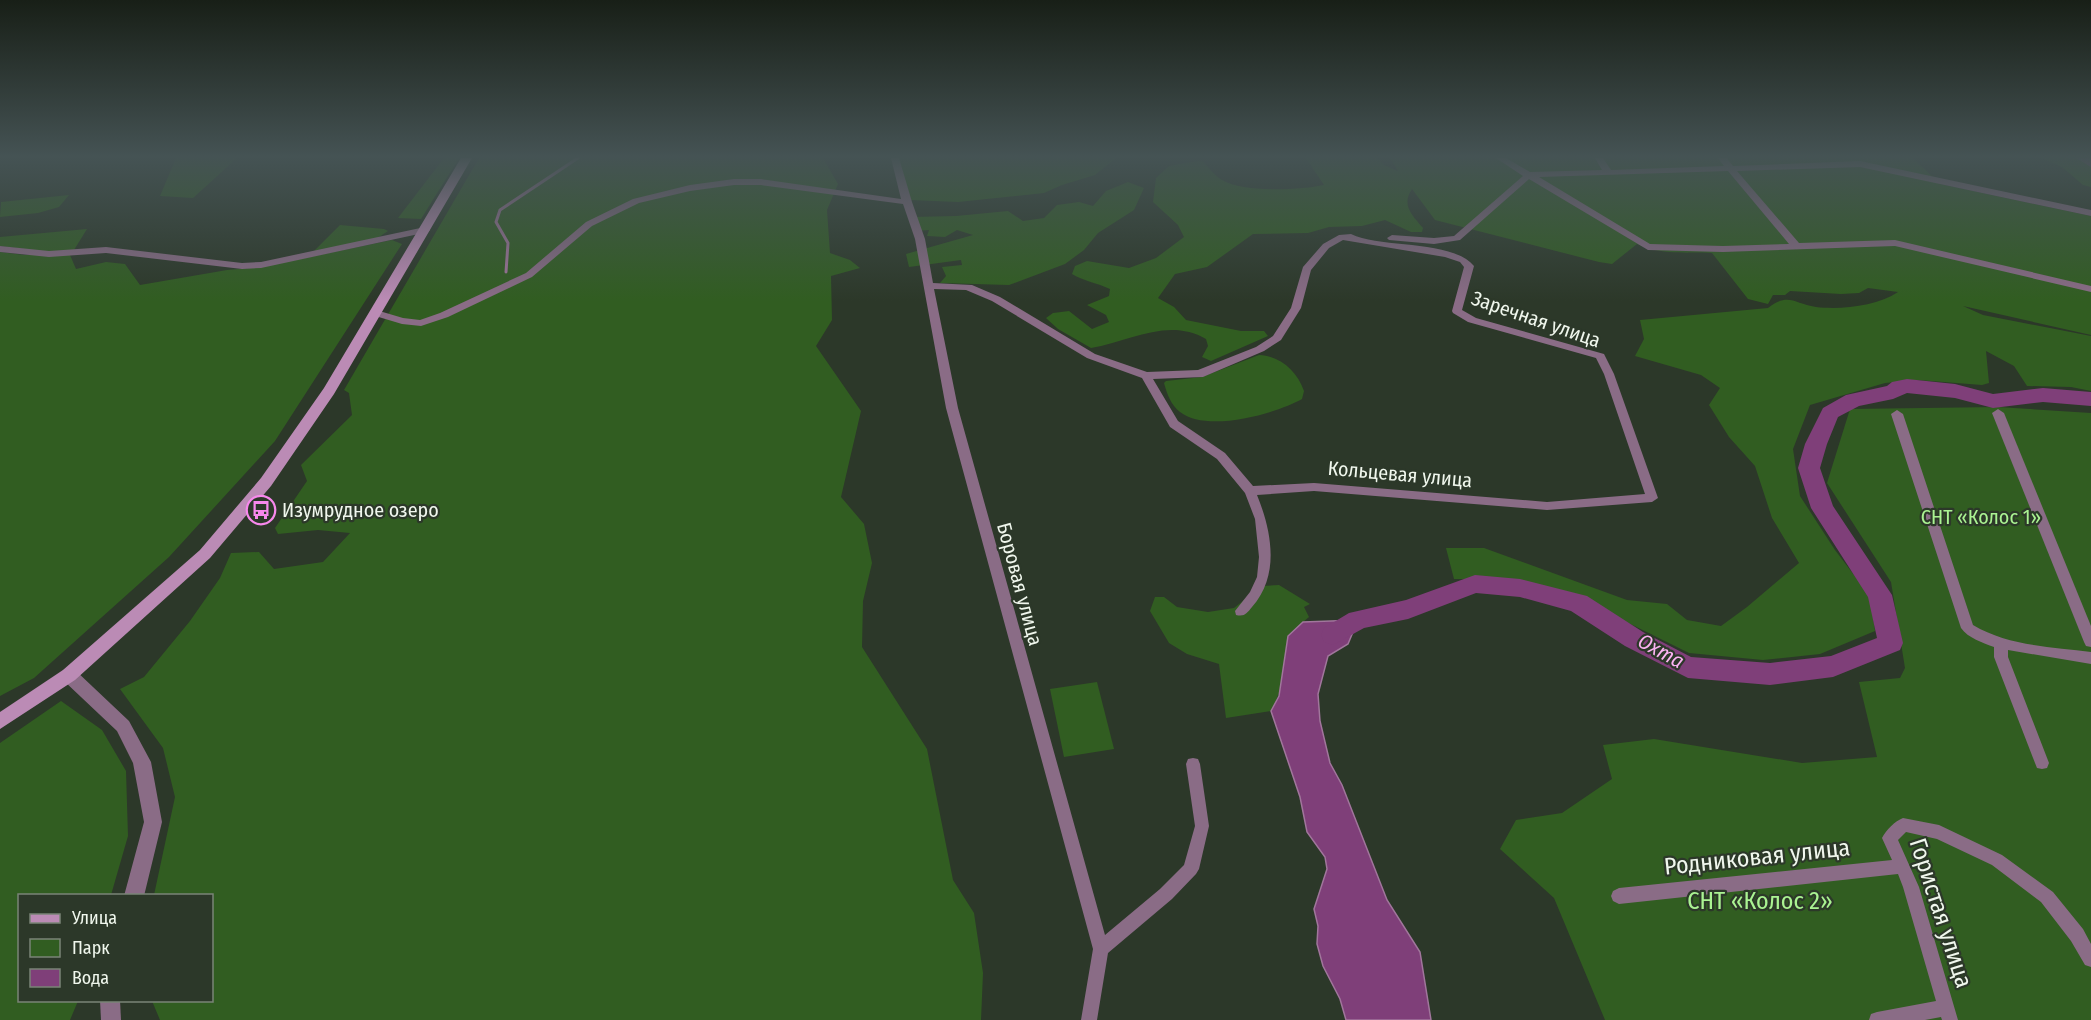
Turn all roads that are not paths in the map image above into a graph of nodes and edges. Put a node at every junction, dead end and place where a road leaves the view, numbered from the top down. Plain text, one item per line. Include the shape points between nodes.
1 (439, 206) edge
2 (627, 206) edge
3 (908, 206) edge
4 (1494, 206) edge
5 (1580, 206) edge
6 (1762, 206) edge
7 (2058, 206) edge
8 (2091, 213) edge
9 (425, 230) junction
10 (1342, 237) junction
11 (1797, 247) junction
12 (0, 249) edge
13 (930, 286) junction
14 (2091, 289) edge
15 (376, 313) junction
16 (1146, 376) junction
17 (1998, 413) dead end
18 (1897, 414) dead end
19 (1250, 491) junction
20 (1548, 506) joint
21 (1241, 611) dead end
22 (2091, 642) edge
23 (2001, 643) junction
24 (2091, 658) edge
25 (69, 675) junction
26 (0, 721) edge
27 (2042, 763) dead end
28 (1193, 764) dead end
29 (1900, 866) junction
30 (135, 894) edge
31 (1619, 896) dead end
32 (1101, 949) junction
33 (2091, 959) edge
34 (110, 1002) edge
35 (1948, 1014) edge
36 (111, 1020) edge
37 (1089, 1020) edge
38 (1877, 1020) edge

1 - 9 main road
2 - 15 street via 589,224 529,275 444,315 421,322
3 - 13 street, Боровая улица
4 - 10 street via 1457,238 1434,241
5 - 11 street via 1648,247
6 - 11 street
7 - 8 street
9 - 12 street via 242,266 106,250 49,254
9 - 15 main road
10 - 16 street via 1326,246 1306,269 1296,308 1277,338 1199,374
10 - 20 street, Заречная улица via 1463,260 1469,266 1457,311 1472,320 1600,356 1652,498
11 - 14 street via 1895,243
13 - 16 street via 968,287 996,299 1091,356
13 - 32 street, Боровая улица via 952,408
15 - 25 main road via 267,482 205,554
16 - 19 street via 1174,424 1221,456
17 - 22 street
18 - 23 street via 1968,628 1978,636
19 - 20 street, Кольцевая улица via 1314,487
19 - 21 street via 1261,519 1265,557 1256,595
23 - 24 street
23 - 27 street via 2001,657
25 - 26 main road
25 - 30 street via 123,726 142,762 153,822
28 - 32 street via 1202,826 1191,869
29 - 31 street, Родниковая улица
29 - 33 street, Гористая улица via 1890,838 1903,825 1939,832 1997,860 2047,897
29 - 35 street, Гористая улица via 1911,886
32 - 37 street, Боровая улица
34 - 36 street
35 - 38 street

